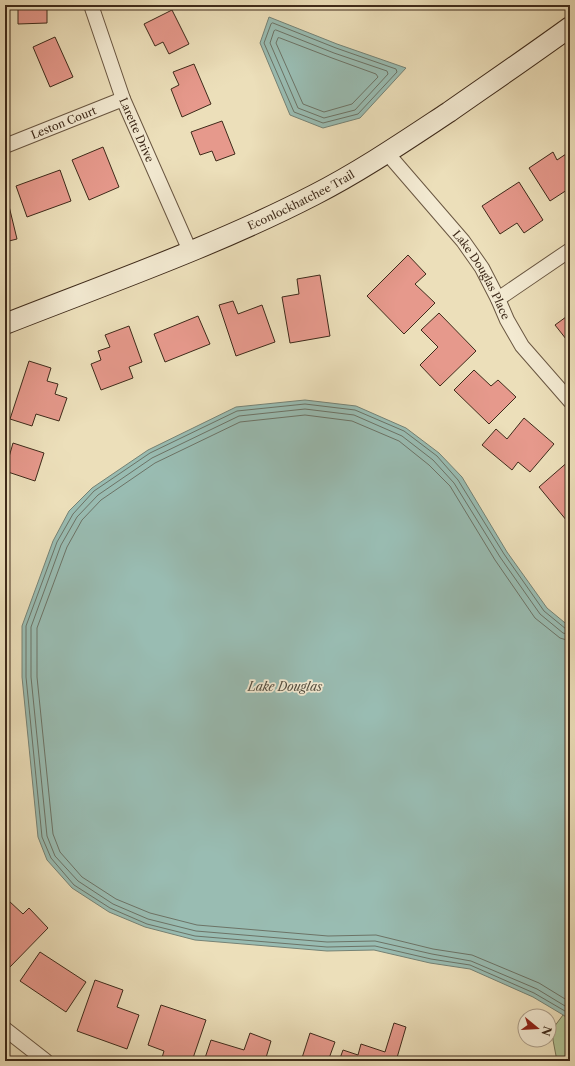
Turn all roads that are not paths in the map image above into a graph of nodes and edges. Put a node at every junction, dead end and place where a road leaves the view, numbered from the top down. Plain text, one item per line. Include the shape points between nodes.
1 (91, 5) edge
2 (570, 26) edge
3 (123, 99) junction
4 (5, 146) edge
5 (388, 153) junction
6 (570, 250) edge
7 (190, 251) junction
8 (498, 299) junction
9 (5, 324) edge
10 (570, 401) edge
11 (5, 1029) edge
12 (46, 1061) edge

1 - 3 street, Larette Drive
2 - 5 street, Econlockhatchee Trail
3 - 4 street, Leston Court
3 - 7 street, Larette Drive
5 - 7 street, Econlockhatchee Trail via 264,220
5 - 8 street, Lake Douglas Place via 464,242 482,268
6 - 8 street
7 - 9 street, Econlockhatchee Trail
8 - 10 street, Lake Douglas Place via 522,346
11 - 12 street

